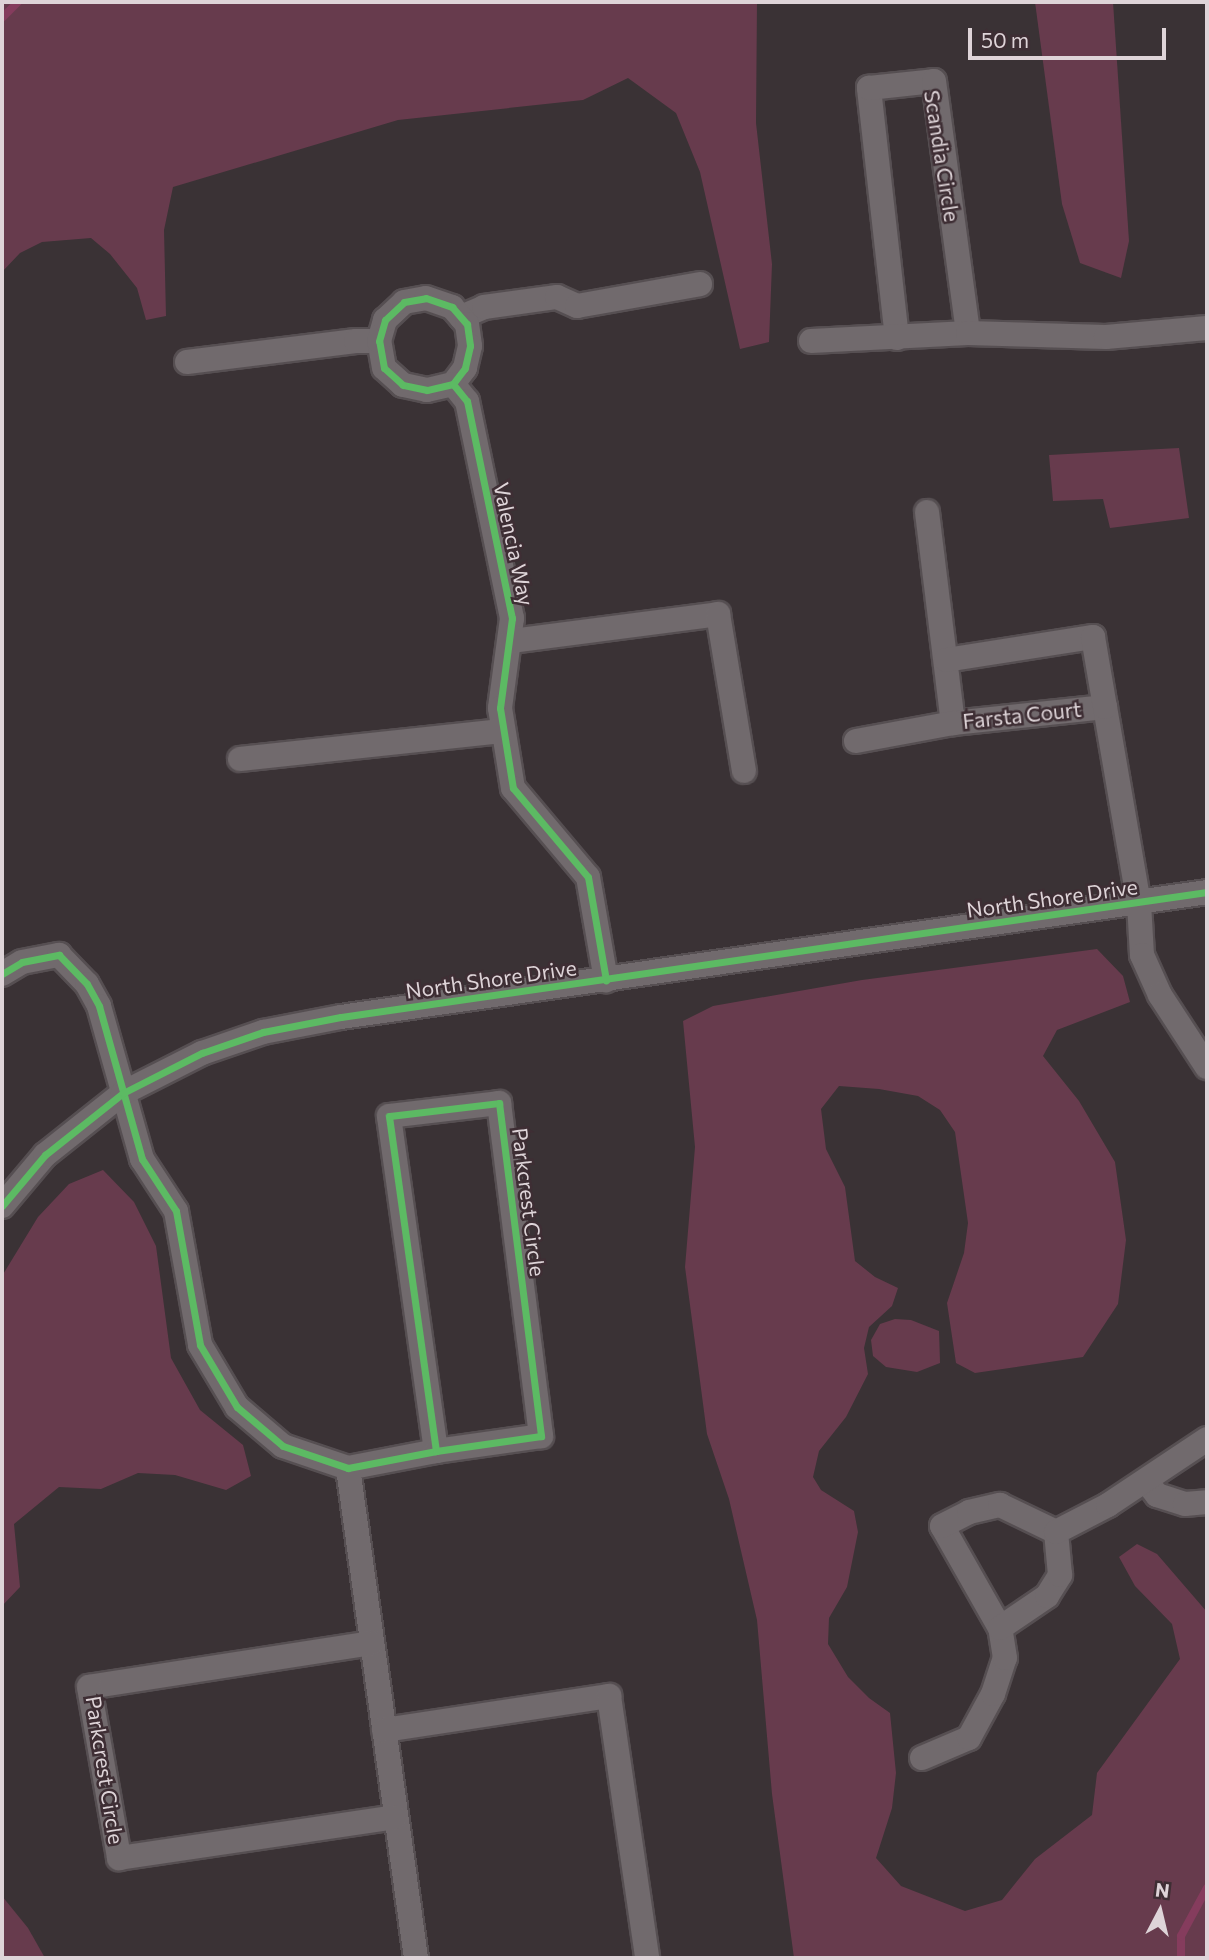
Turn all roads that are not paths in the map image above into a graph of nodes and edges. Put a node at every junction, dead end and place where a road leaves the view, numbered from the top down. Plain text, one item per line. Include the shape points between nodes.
1 (700, 284) dead end
2 (461, 317) junction
3 (1207, 328) edge
4 (968, 333) junction
5 (897, 338) junction
6 (379, 341) junction
7 (811, 341) dead end
8 (187, 362) dead end
9 (453, 384) junction
10 (928, 512) dead end
11 (511, 641) junction
12 (946, 660) junction
13 (1105, 707) junction
14 (953, 723) junction
15 (502, 731) junction
16 (856, 741) dead end
17 (240, 759) dead end
18 (744, 771) dead end
19 (1207, 892) edge
20 (1139, 903) junction
21 (2, 974) edge
22 (606, 981) junction
23 (1207, 1067) edge
24 (122, 1093) junction
25 (2, 1206) edge
26 (1207, 1439) edge
27 (436, 1451) junction
28 (348, 1468) junction
29 (1146, 1481) junction
30 (1207, 1502) edge
31 (1056, 1532) junction
32 (1000, 1628) junction
33 (372, 1643) junction
34 (384, 1730) junction
35 (922, 1758) dead end
36 (395, 1817) junction
37 (416, 1958) edge
38 (647, 1958) edge

1 - 2 street via 577,306 557,297 484,306
2 - 6 street via 452,307 426,298 404,302 385,320
2 - 9 street via 467,324 470,346 465,368
3 - 4 street via 1106,337
4 - 5 street
4 - 5 street, Scandia Circle via 934,81 869,88
5 - 7 street
6 - 8 street
6 - 9 street via 384,368 403,384 427,390
9 - 11 street, Valencia Way via 467,401 512,618
10 - 12 street, Farsta Court
11 - 15 street, Valencia Way via 500,708
11 - 18 street via 718,614
12 - 13 street via 1093,637
12 - 14 street, Farsta Court
13 - 14 street, Farsta Court
13 - 20 street, Farsta Court
14 - 16 street
15 - 17 street
15 - 22 street, Valencia Way via 513,788 588,877
19 - 20 street, North Shore Drive
20 - 22 street, North Shore Drive
20 - 23 street, Farsta Court via 1142,955 1160,995
21 - 24 street, Parkcrest Circle via 22,962 60,955 87,984 99,1006
22 - 24 street, North Shore Drive via 263,1032 202,1053
24 - 25 street, North Shore Drive via 45,1155
24 - 28 street, Parkcrest Circle via 142,1158 176,1211 200,1345 237,1407 283,1446
26 - 29 street
27 - 27 street, Parkcrest Circle via 389,1116 499,1103 541,1436
27 - 28 street, Parkcrest Circle
28 - 33 street
29 - 30 street via 1157,1495 1185,1504
29 - 31 street
31 - 32 street via 1060,1575 1047,1596
31 - 32 street via 1000,1505 969,1512 942,1526
32 - 35 street via 1006,1658 969,1738
33 - 34 street
33 - 36 street, Parkcrest Circle via 89,1687 119,1858
34 - 36 street
34 - 38 street via 609,1696
36 - 37 street

